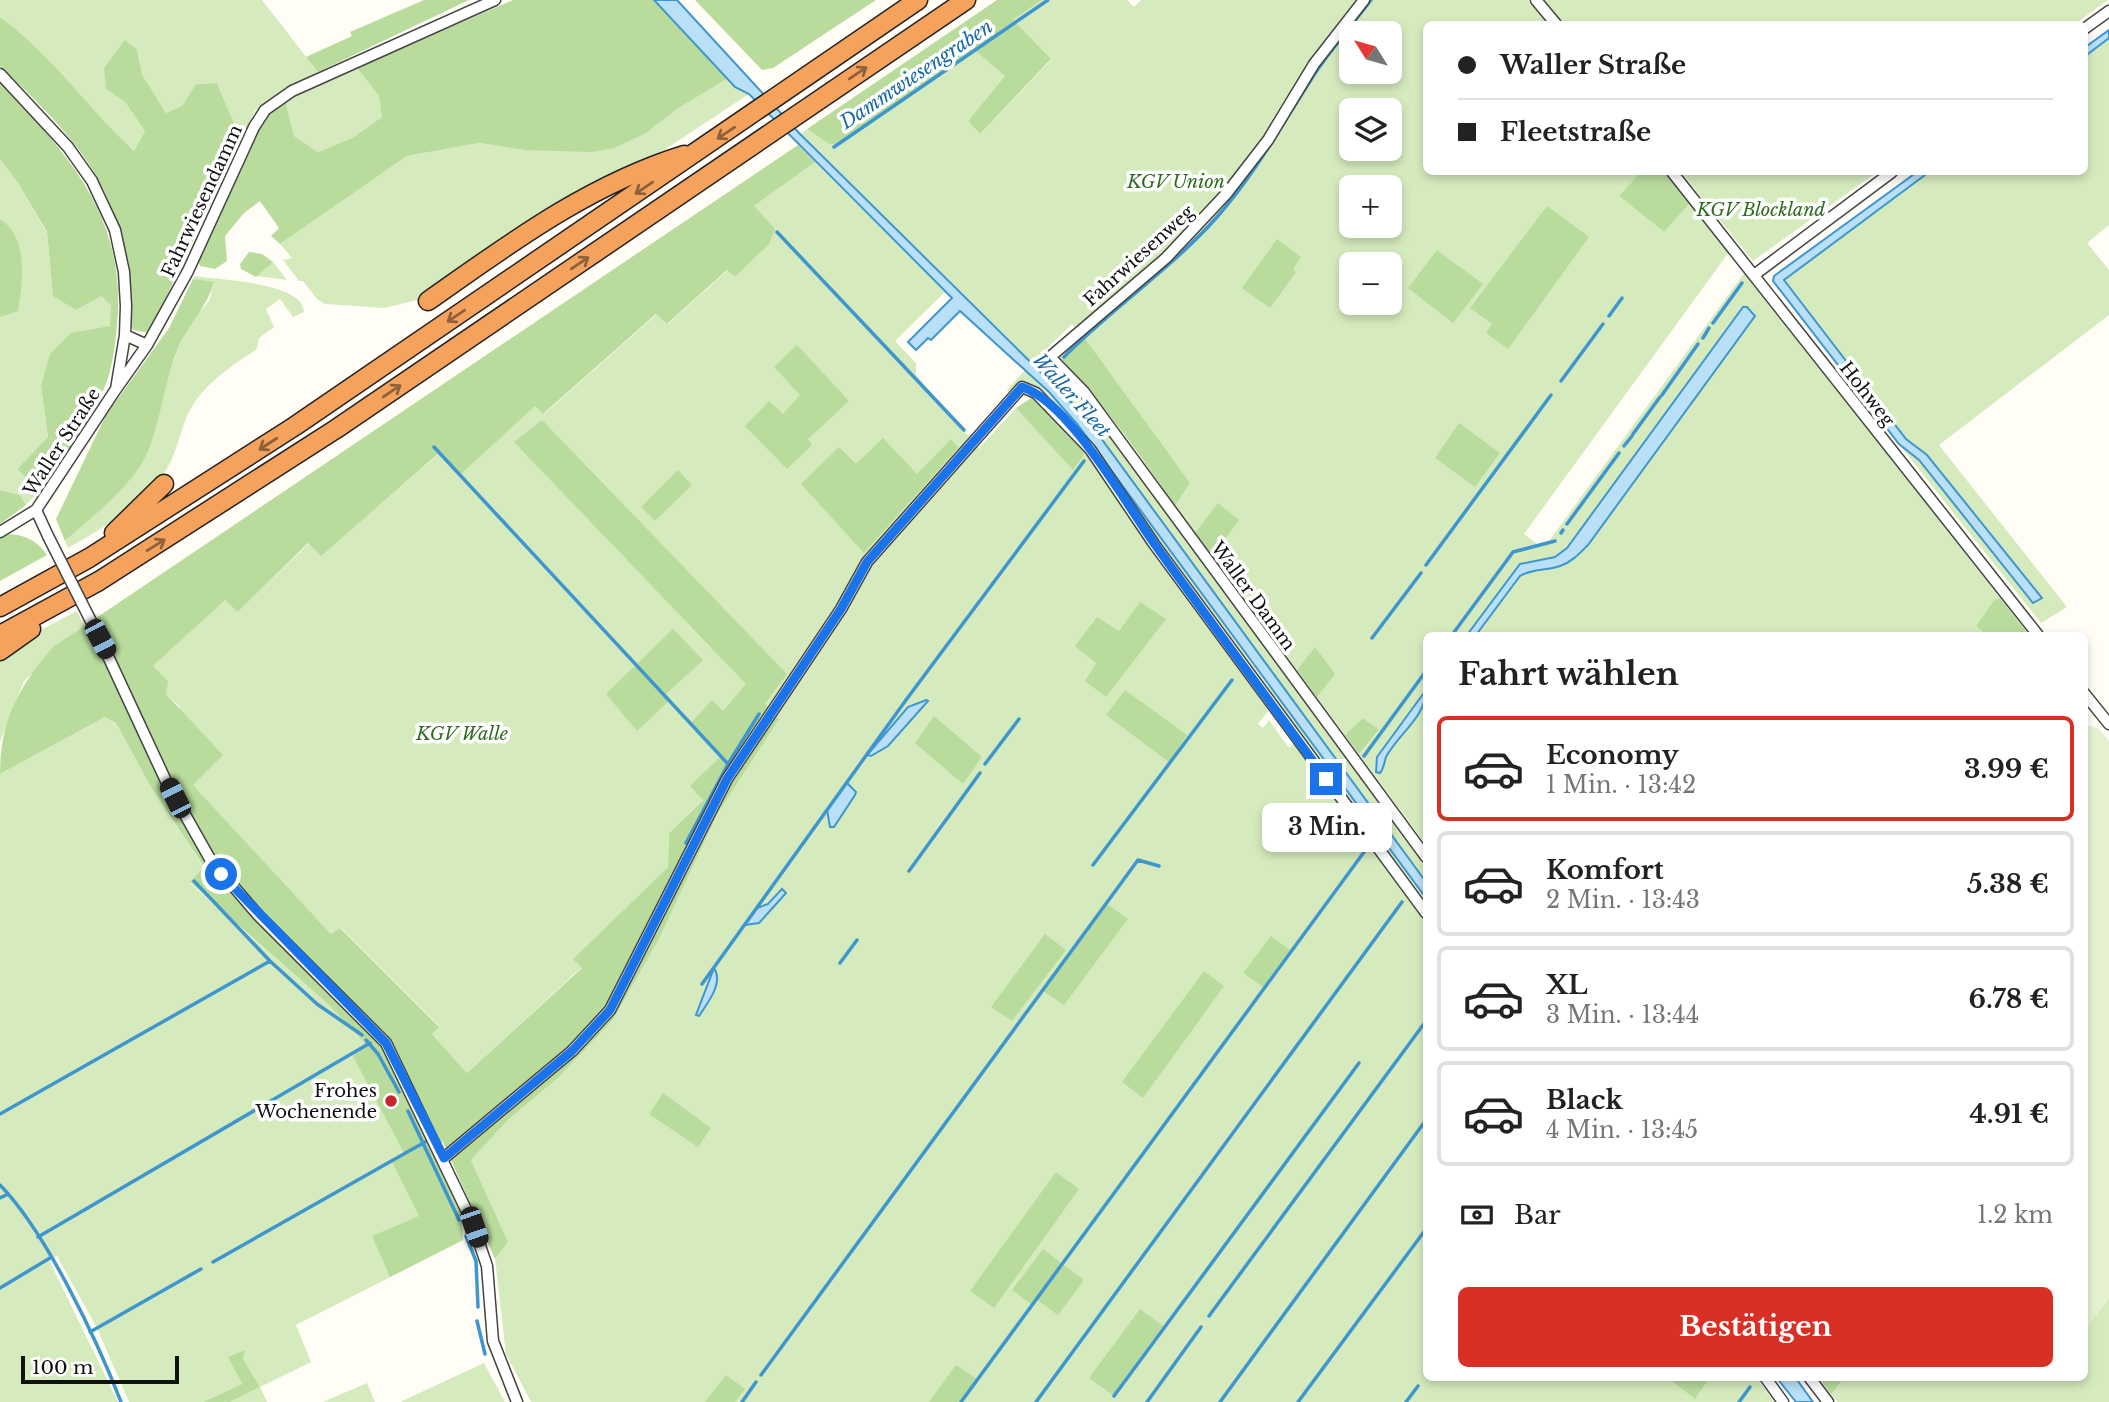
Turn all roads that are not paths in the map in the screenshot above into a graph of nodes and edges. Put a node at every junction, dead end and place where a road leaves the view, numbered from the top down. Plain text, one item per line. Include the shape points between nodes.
1 (495, 0) edge
2 (918, 0) edge
3 (966, 0) edge
4 (1364, 0) edge
5 (1536, 0) edge
6 (2109, 11) edge
7 (1554, 21) edge
8 (2088, 26) edge
9 (0, 74) edge
10 (701, 150) junction
11 (1674, 175) edge
12 (1888, 175) edge
13 (1754, 275) junction
14 (428, 301) dead end
15 (125, 335) junction
16 (147, 345) junction
17 (1051, 357) joint
18 (116, 388) junction
19 (164, 484) dead end
20 (36, 510) junction
21 (0, 532) edge
22 (89, 558) junction
23 (60, 603) junction
24 (0, 607) edge
25 (2036, 632) edge
26 (0, 635) edge
27 (0, 651) edge
28 (2088, 698) edge
29 (2109, 724) edge
30 (1423, 853) edge
31 (1423, 909) edge
32 (444, 1158) junction
33 (1768, 1381) edge
34 (1812, 1381) edge
35 (517, 1402) edge
36 (1783, 1402) edge
37 (1828, 1402) edge

1 - 16 street, Fahrwiesendamm via 292,91 265,110
2 -> 10 highway
23 -> 3 highway via 336,429
4 - 17 street, Fahrwiesenweg via 1314,64 1268,140 1201,223
5 - 7 street
6 - 8 street
9 - 15 street, Waller Straße via 68,147 104,205 124,272
10 - 14 highway via 655,164 559,210
10 -> 22 highway via 295,426
11 - 13 street, Hohweg
12 - 13 street
13 - 25 street, Hohweg
15 - 16 street
15 - 18 street, Waller Straße
16 - 18 street, Fahrwiesendamm
17 - 30 street, Waller Damm via 1084,392
18 - 20 street, Waller Straße
19 - 22 highway
20 - 21 street
20 - 32 street, Waller Straße, bridge via 166,781 210,859 258,915 386,1043
22 - 24 highway
23 - 26 highway
23 - 27 highway
28 - 29 street
31 - 32 street via 1154,544 1090,449 1036,393 1022,387 867,562 841,609 727,779 610,1010 572,1051
32 - 35 street, Waller Straße via 487,1266 493,1342
33 - 36 street
34 - 37 street

